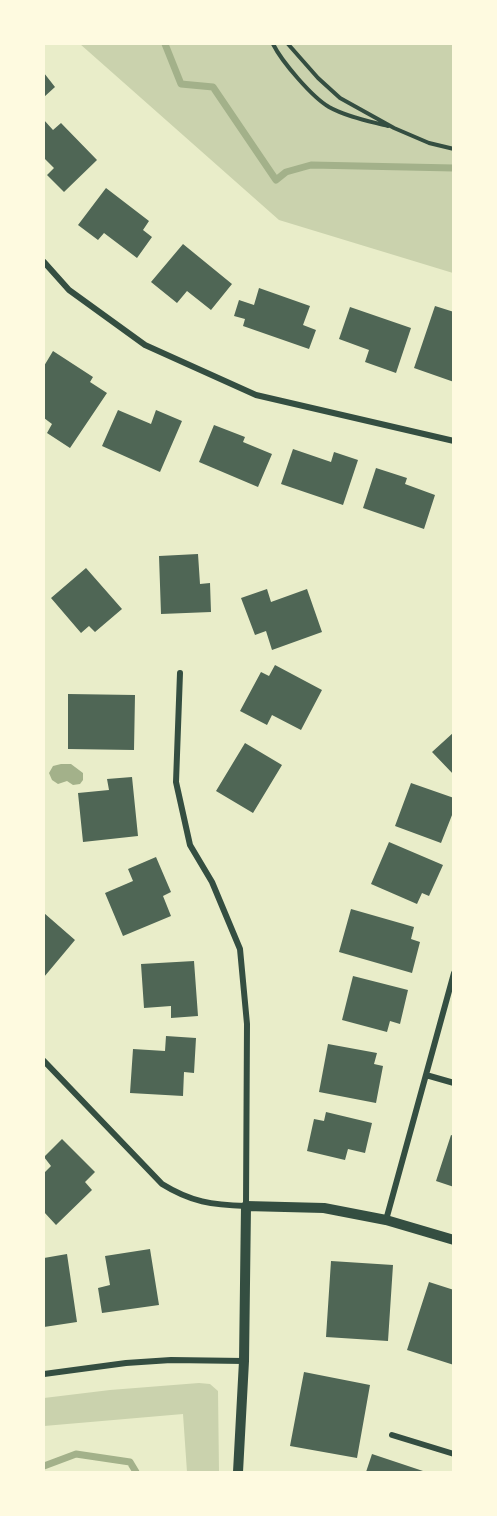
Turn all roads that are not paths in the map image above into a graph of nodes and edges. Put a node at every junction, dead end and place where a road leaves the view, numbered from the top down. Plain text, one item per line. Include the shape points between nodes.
1 (44, 262) edge
2 (453, 441) edge
3 (180, 673) dead end
4 (453, 973) edge
5 (44, 1061) edge
6 (426, 1074) junction
7 (453, 1083) edge
8 (246, 1206) junction
9 (386, 1220) junction
10 (453, 1240) edge
11 (244, 1361) junction
12 (44, 1374) edge
13 (392, 1435) dead end
14 (453, 1454) edge
15 (238, 1473) edge

1 - 2 street via 69,290 145,345 256,395
3 - 8 street via 176,782 187,834 240,949 247,1024
4 - 6 street
5 - 8 street via 162,1184 199,1202
6 - 7 street
6 - 9 street
8 - 9 street via 324,1208
8 - 11 street
9 - 10 street
11 - 12 street via 171,1360
11 - 15 street
13 - 14 street

